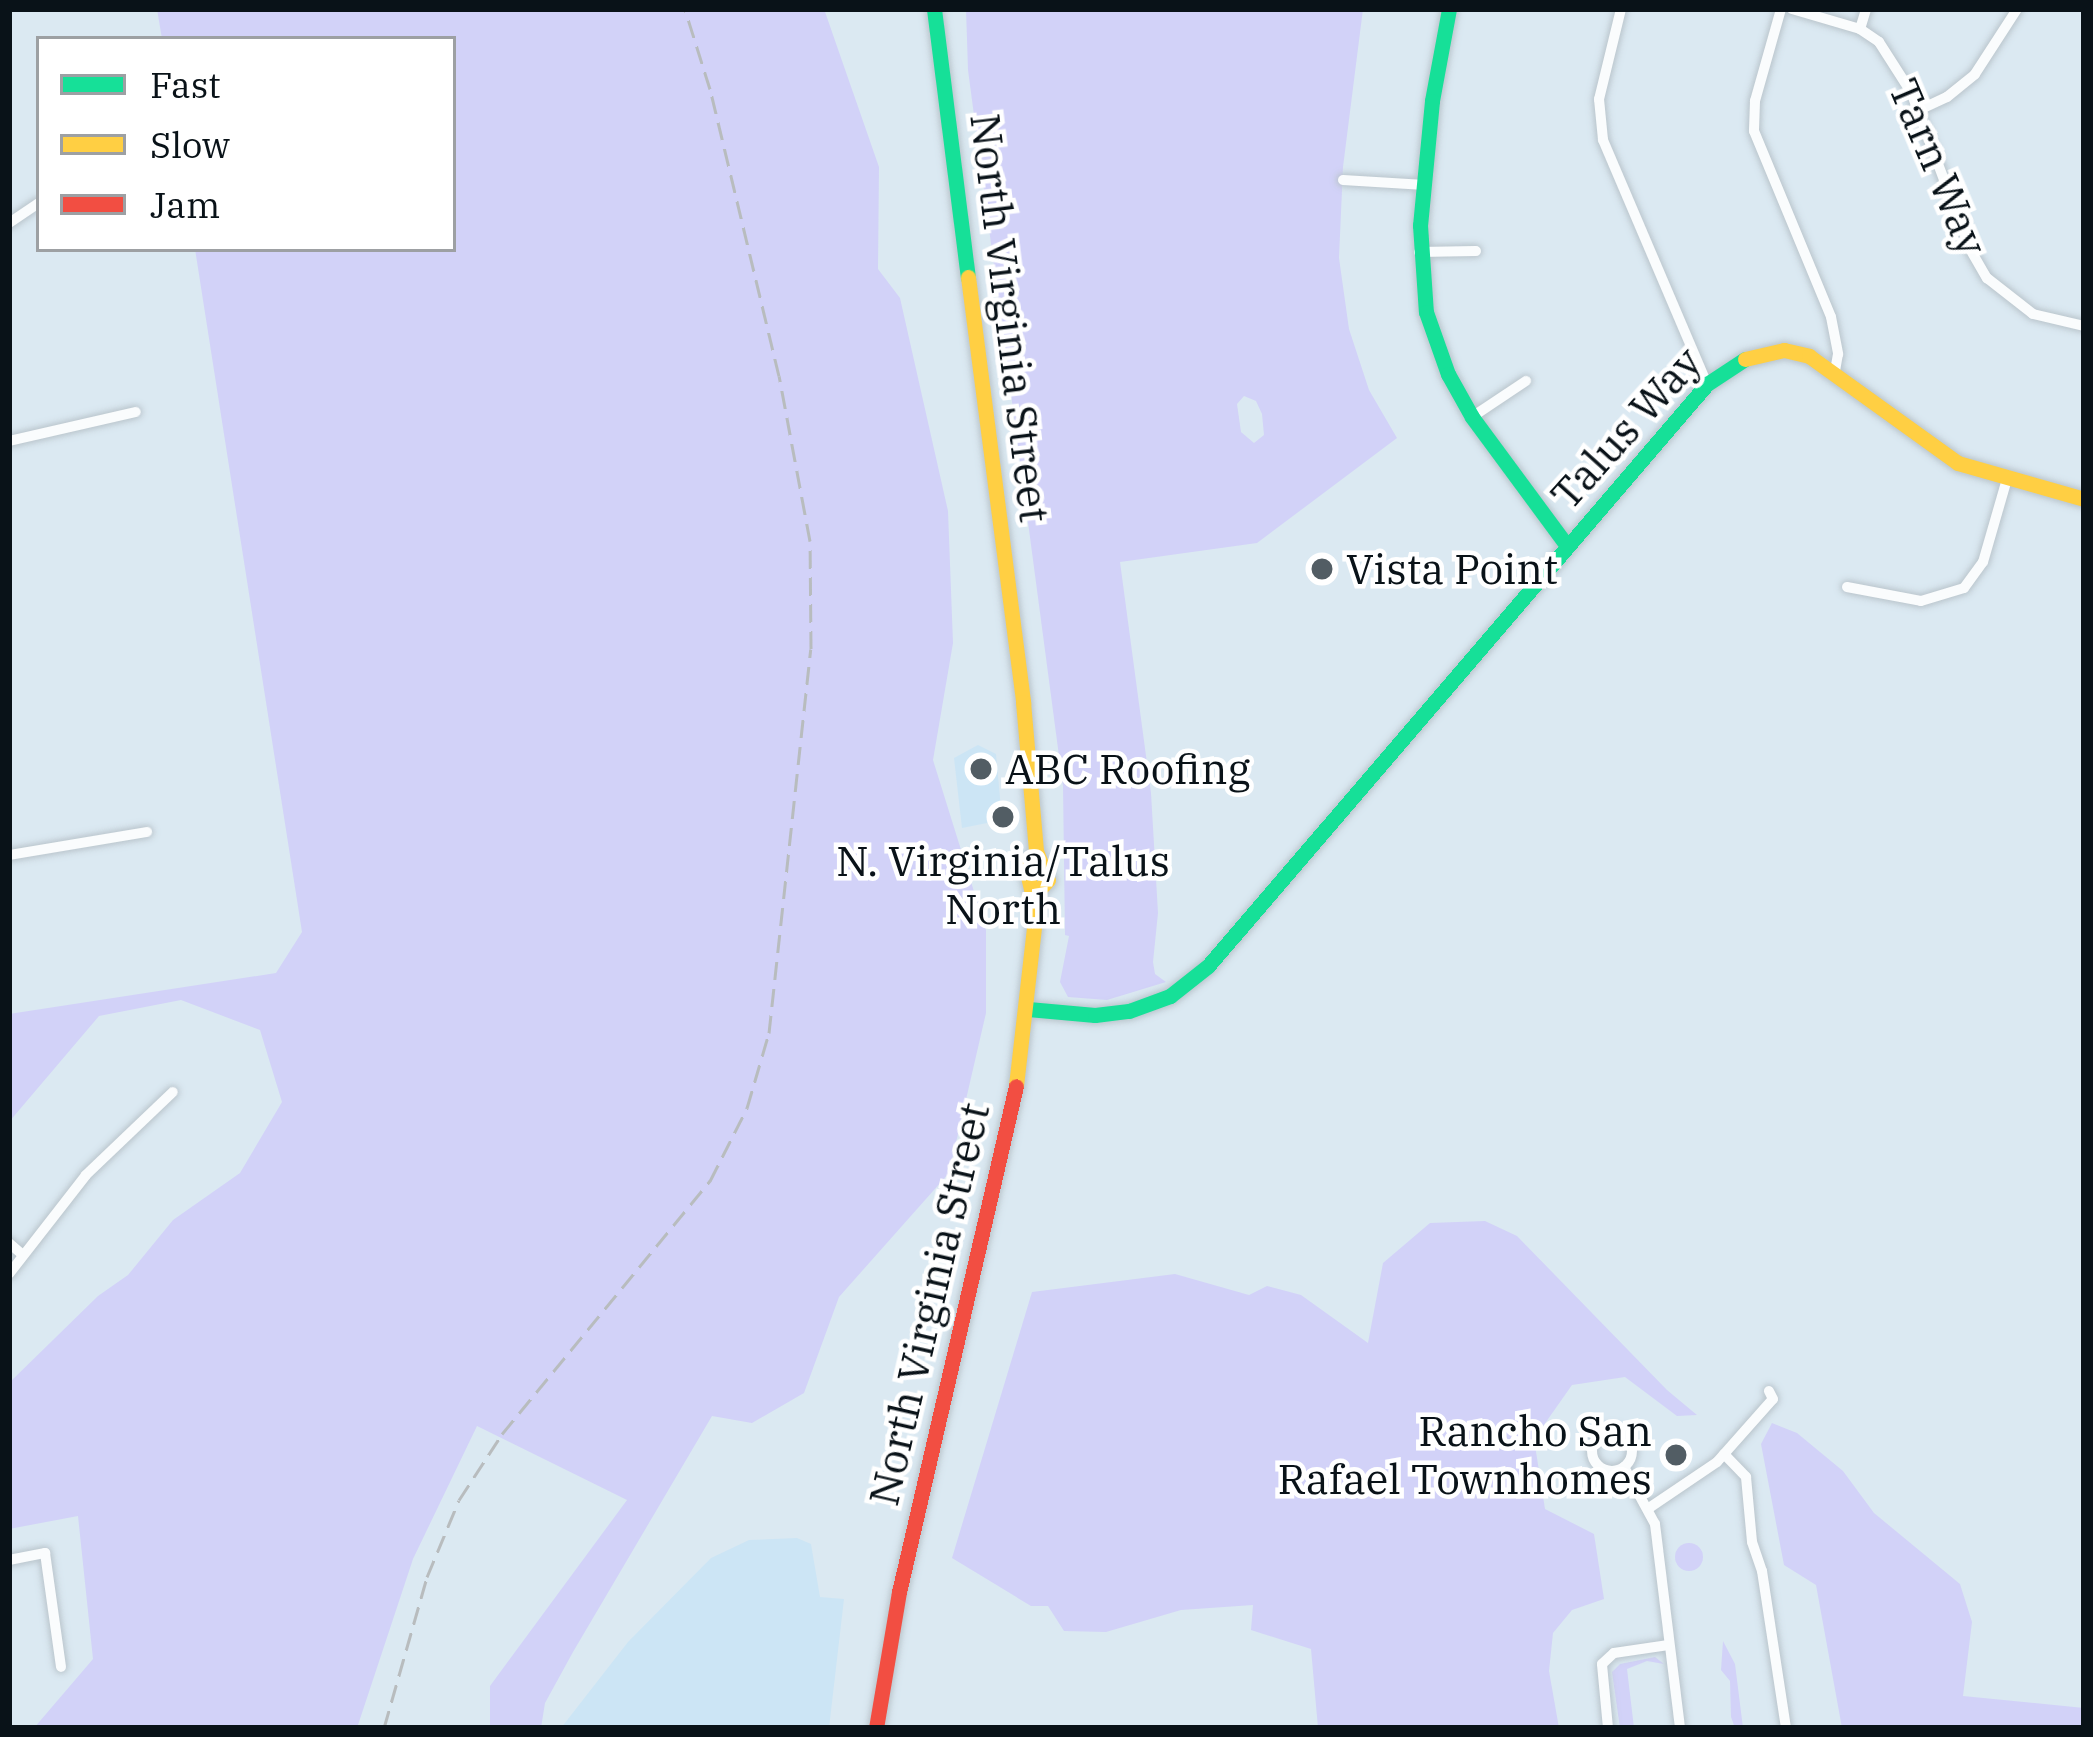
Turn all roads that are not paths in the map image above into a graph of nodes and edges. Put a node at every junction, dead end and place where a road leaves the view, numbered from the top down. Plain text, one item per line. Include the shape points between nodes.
1 (934, 9) edge
2 (1449, 9) edge
3 (1621, 9) edge
4 (1781, 9) edge
5 (1792, 9) edge
6 (1866, 9) edge
7 (2017, 9) edge
8 (1860, 29) junction
9 (1918, 110) junction
10 (1343, 180) dead end
11 (1425, 185) junction
12 (36, 205) edge
13 (9, 224) edge
14 (1476, 250) dead end
15 (1419, 252) junction
16 (2084, 326) edge
17 (1835, 370) junction
18 (1526, 381) dead end
19 (1707, 384) junction
20 (136, 412) dead end
21 (1472, 417) junction
22 (9, 441) edge
23 (2007, 479) junction
24 (2084, 500) edge
25 (1568, 546) junction
26 (1847, 587) dead end
27 (147, 832) dead end
28 (9, 854) edge
29 (1028, 1009) junction
30 (173, 1092) dead end
31 (9, 1244) edge
32 (23, 1255) junction
33 (9, 1274) edge
34 (1769, 1390) dead end
35 (1724, 1454) junction
36 (1624, 1467) dead end
37 (1649, 1508) junction
38 (9, 1560) edge
39 (1668, 1645) junction
40 (61, 1667) dead end
41 (876, 1728) edge
42 (1608, 1728) edge
43 (1680, 1728) edge
44 (1786, 1728) edge

1 - 29 street, North Virginia Street via 1023,702 1036,851 1026,868 1036,893
2 - 11 street
3 - 19 street via 1599,99 1603,140
4 - 17 street via 1754,131 1832,317
5 - 8 street
6 - 8 street
7 - 9 street via 1975,74
8 - 9 street, Tarn Way via 1887,53
9 - 16 street, Tarn Way via 1987,278 2033,314
10 - 11 street
11 - 15 street
12 - 13 street
14 - 15 street
15 - 21 street via 1435,342
17 - 19 street, Talus Way via 1797,352 1768,351
17 - 23 street, Talus Way via 1941,453
18 - 21 street
19 - 25 street, Talus Way
20 - 22 street
21 - 25 street
23 - 24 street, Talus Way
23 - 26 street via 1983,562 1964,588 1921,601
25 - 29 street, Talus Way via 1187,984 1114,1014
27 - 28 street
29 - 41 street, North Virginia Street via 1009,1126 890,1630
30 - 32 street via 86,1175
31 - 32 street
32 - 33 street
34 - 35 street via 1773,1400
35 - 37 street
35 - 44 street via 1746,1478
36 - 37 street
37 - 39 street
38 - 40 street via 45,1553
39 - 42 street via 1614,1653 1602,1664
39 - 43 street

